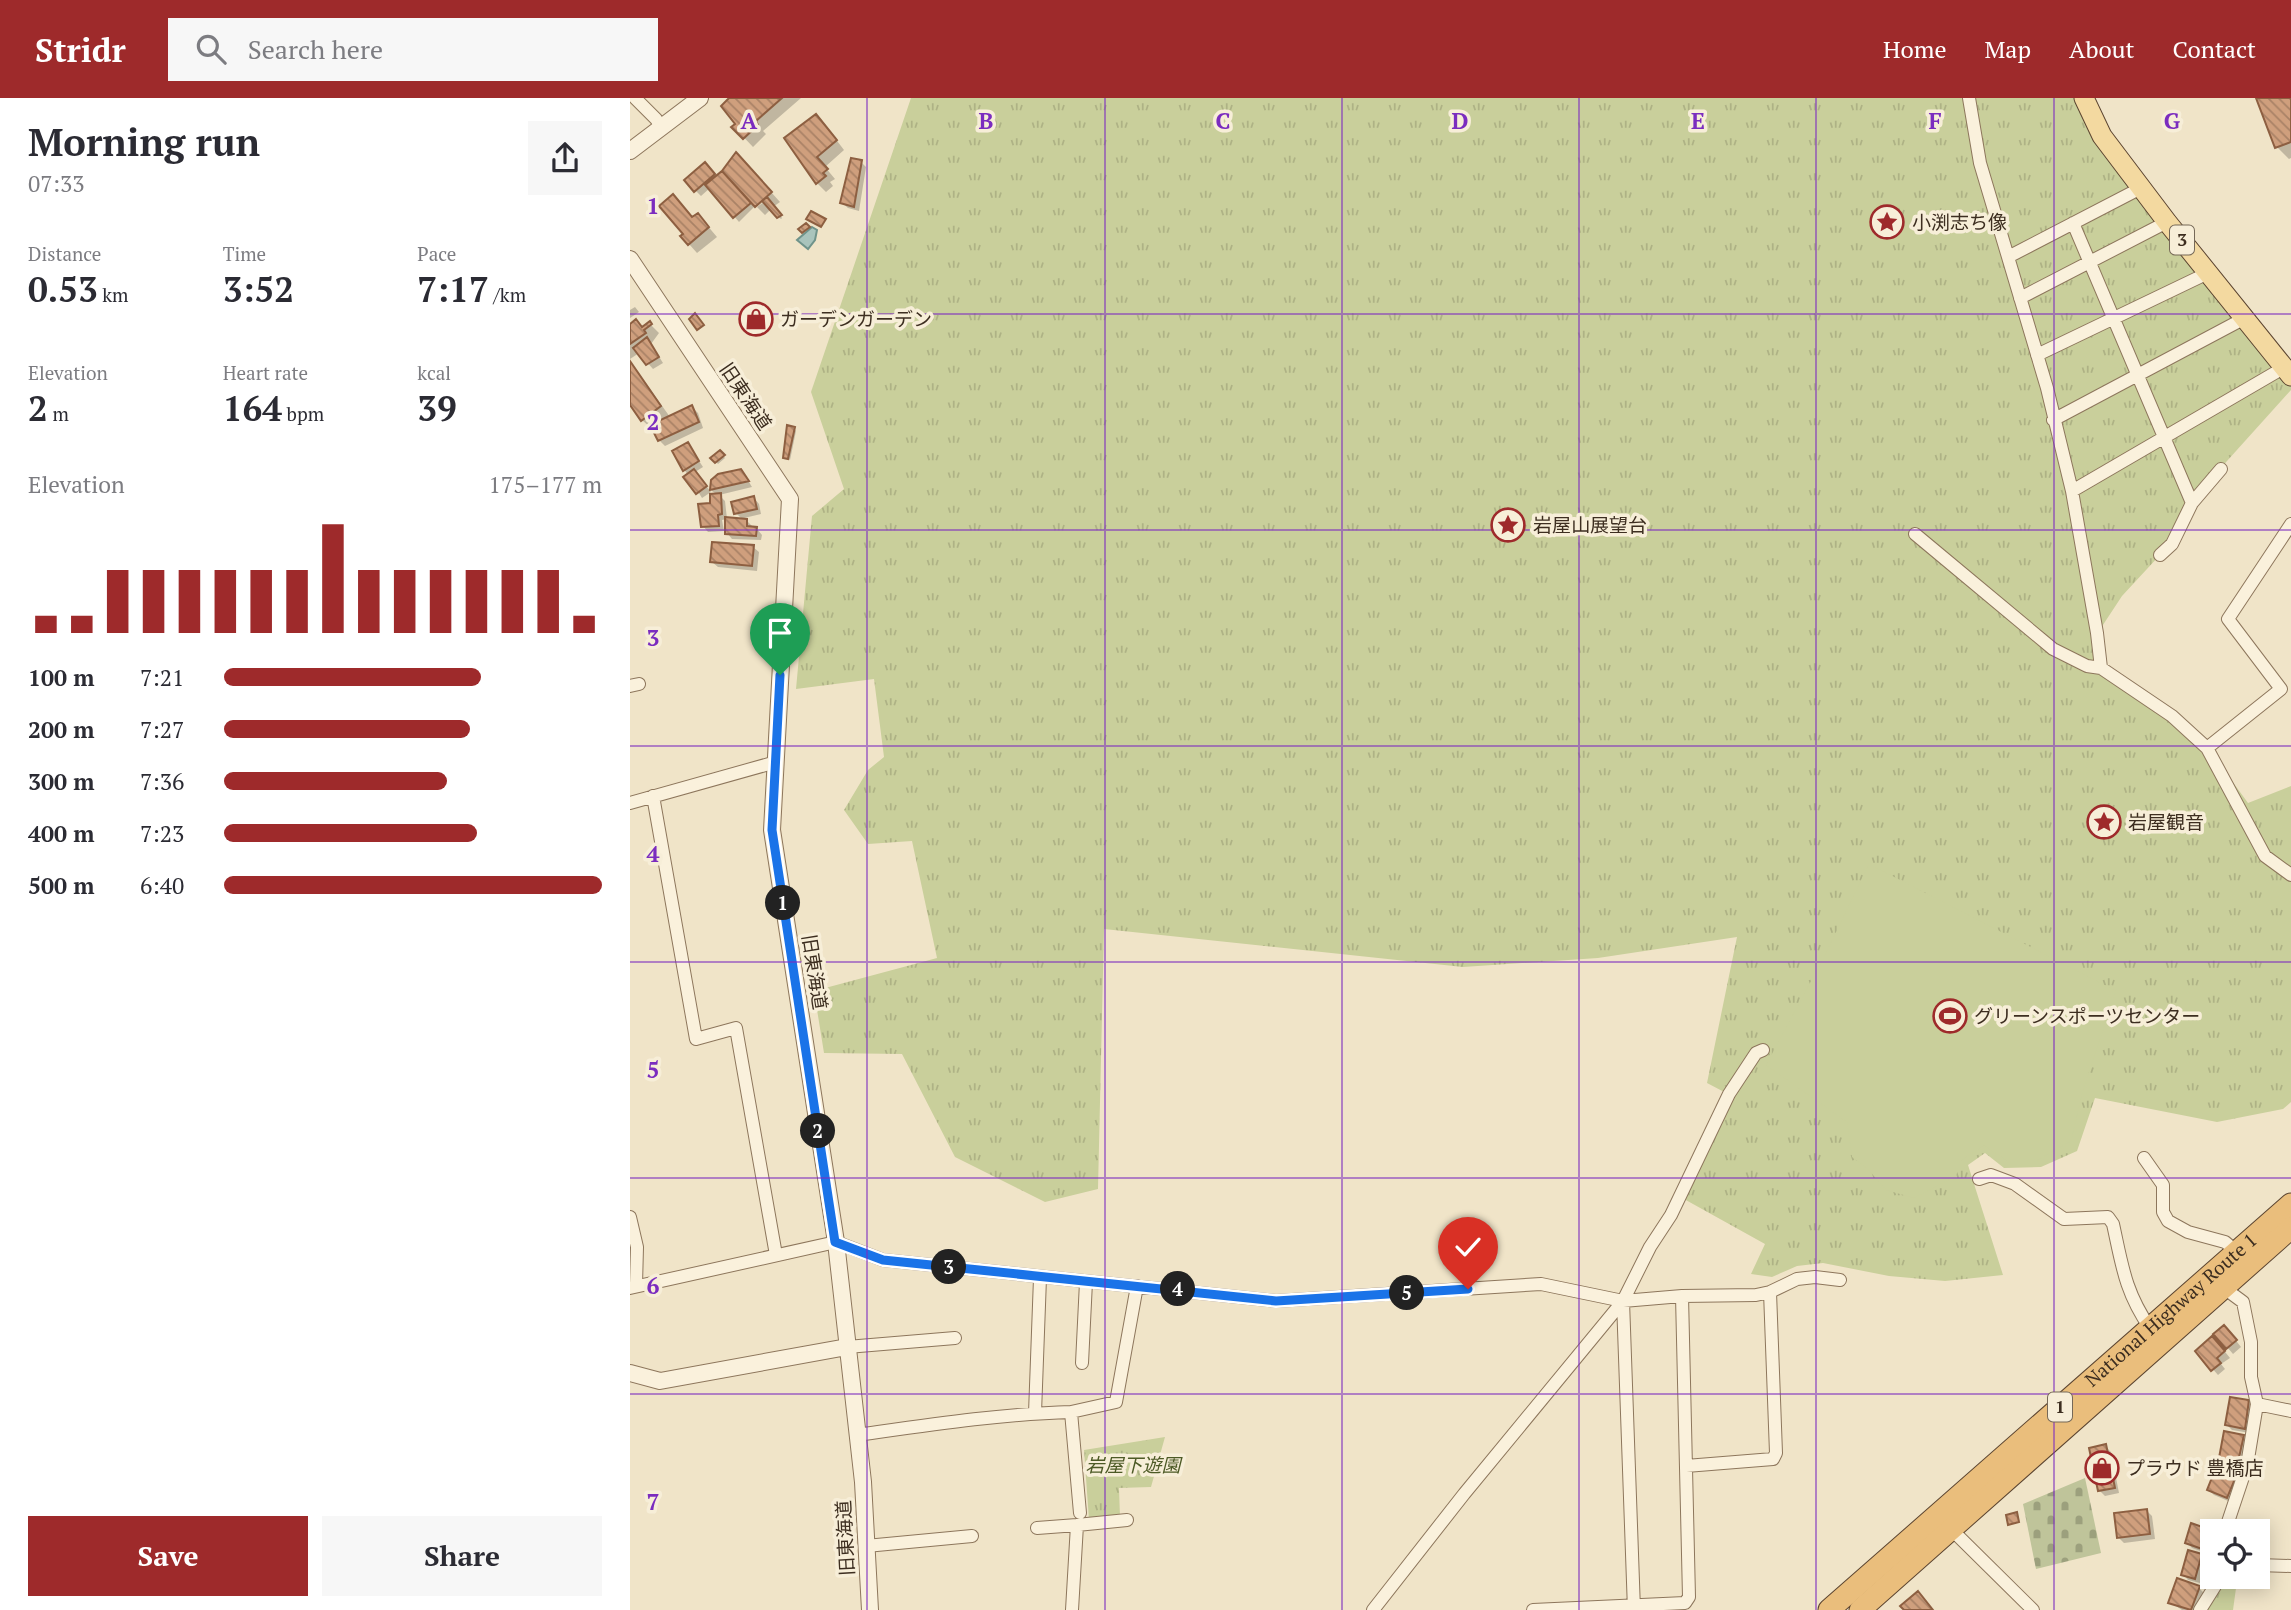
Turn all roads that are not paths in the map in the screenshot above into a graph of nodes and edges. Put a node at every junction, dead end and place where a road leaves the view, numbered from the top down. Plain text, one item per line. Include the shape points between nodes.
1 (635, 98) edge
2 (1969, 98) edge
3 (2084, 98) edge
4 (691, 101) edge
5 (662, 128) junction
6 (630, 151) edge
7 (2141, 188) junction
8 (2167, 222) junction
9 (2073, 223) junction
10 (2008, 257) junction
11 (630, 259) edge
12 (2090, 262) junction
13 (2208, 273) junction
14 (2020, 298) junction
15 (2113, 318) junction
16 (2245, 318) junction
17 (2037, 355) junction
18 (2288, 371) edge
19 (2137, 375) junction
20 (2053, 420) junction
21 (2164, 438) junction
22 (2221, 469) dead end
23 (2072, 491) junction
24 (2192, 503) junction
25 (2291, 524) edge
26 (1915, 534) dead end
27 (2160, 555) dead end
28 (2101, 668) junction
29 (2207, 748) junction
30 (776, 762) junction
31 (653, 796) junction
32 (630, 801) edge
33 (2291, 875) edge
34 (1763, 1050) dead end
35 (2144, 1158) dead end
36 (1979, 1179) dead end
37 (2291, 1204) edge
38 (630, 1217) edge
39 (2291, 1228) edge
40 (835, 1242) junction
41 (2237, 1252) junction
42 (776, 1255) junction
43 (1040, 1278) junction
44 (1840, 1280) dead end
45 (1086, 1282) junction
46 (633, 1286) edge
47 (1136, 1286) junction
48 (2224, 1288) junction
49 (1770, 1292) junction
50 (1682, 1296) junction
51 (1623, 1301) junction
52 (2150, 1328) junction
53 (955, 1338) dead end
54 (847, 1347) junction
55 (1082, 1363) dead end
56 (630, 1373) edge
57 (2257, 1405) junction
58 (2291, 1411) edge
59 (1071, 1412) junction
60 (1035, 1413) junction
61 (857, 1435) junction
62 (1686, 1466) junction
63 (1078, 1519) junction
64 (2229, 1519) edge
65 (1127, 1520) dead end
66 (1037, 1528) dead end
67 (1951, 1529) junction
68 (972, 1536) dead end
69 (866, 1546) junction
70 (2270, 1565) edge
71 (2291, 1566) edge
72 (2213, 1589) edge
73 (1634, 1607) edge
74 (870, 1610) edge
75 (1072, 1610) edge
76 (1373, 1610) edge
77 (1533, 1610) edge
78 (1829, 1610) edge
79 (1860, 1610) edge
80 (2032, 1610) edge
81 (2200, 1610) edge

1 - 5 street
2 - 10 street via 1980,163
3 - 7 main road, 3 via 2102,136
4 - 5 street
5 - 6 street
7 - 8 main road, 3
7 - 9 street
8 - 12 street
8 - 13 main road, 3
9 - 10 street
9 - 12 street
10 - 14 street
11 - 30 street, 旧東海道 via 790,499
12 - 14 street
12 - 15 street
13 - 15 street
13 - 16 main road, 3
14 - 17 street
15 - 17 street
15 - 19 street
16 - 18 main road, 3
16 - 19 street
17 - 20 street
18 - 21 street
19 - 20 street
19 - 21 street
20 - 23 street
21 - 23 street
21 - 24 street
22 - 24 street
23 - 28 street
24 - 27 street via 2172,544
25 - 29 street via 2228,619 2281,690
26 - 28 street via 2053,649
28 - 29 street via 2172,716
29 - 33 street via 2265,856
30 - 31 street
30 - 40 street, 旧東海道 via 772,830
31 - 32 street
31 - 42 street via 696,1040 736,1028
34 - 51 street via 1756,1053 1729,1094 1671,1215
35 - 41 street via 2163,1185 2163,1212 2168,1221 2225,1242
36 - 52 street via 1991,1175 2015,1184 2064,1220 2108,1217 2127,1285
37 - 41 highway, National Highway Route 1 / 1
38 - 46 street via 637,1247
39 - 48 highway, National Highway Route 1 / 1
40 - 42 street
40 - 43 street via 883,1260
40 - 54 street, 旧東海道
41 - 52 highway, National Highway Route 1 / 1
42 - 46 street
43 - 45 street
43 - 60 street
44 - 49 street via 1797,1279
45 - 47 street
45 - 55 street
47 - 51 street via 1276,1301 1541,1284
47 - 59 street via 1116,1402
48 - 57 street via 2243,1302
48 - 67 highway, National Highway Route 1 / 1
49 - 50 street
49 - 62 street via 1776,1453 1773,1459
50 - 51 street
50 - 62 street
51 - 73 street
51 - 76 street
52 - 78 highway, National Highway Route 1 / 1
53 - 54 street
54 - 56 street via 660,1381
54 - 61 street, 旧東海道
57 - 58 street
57 - 64 street via 2247,1465
59 - 60 street
59 - 63 street
60 - 61 street
61 - 69 street, 旧東海道
62 - 73 street via 1689,1597 1685,1603
63 - 65 street
63 - 66 street
63 - 75 street
67 - 79 highway, National Highway Route 1 / 1
67 - 80 street
68 - 69 street
69 - 74 street, 旧東海道
70 - 71 street
72 - 81 street
73 - 77 street

